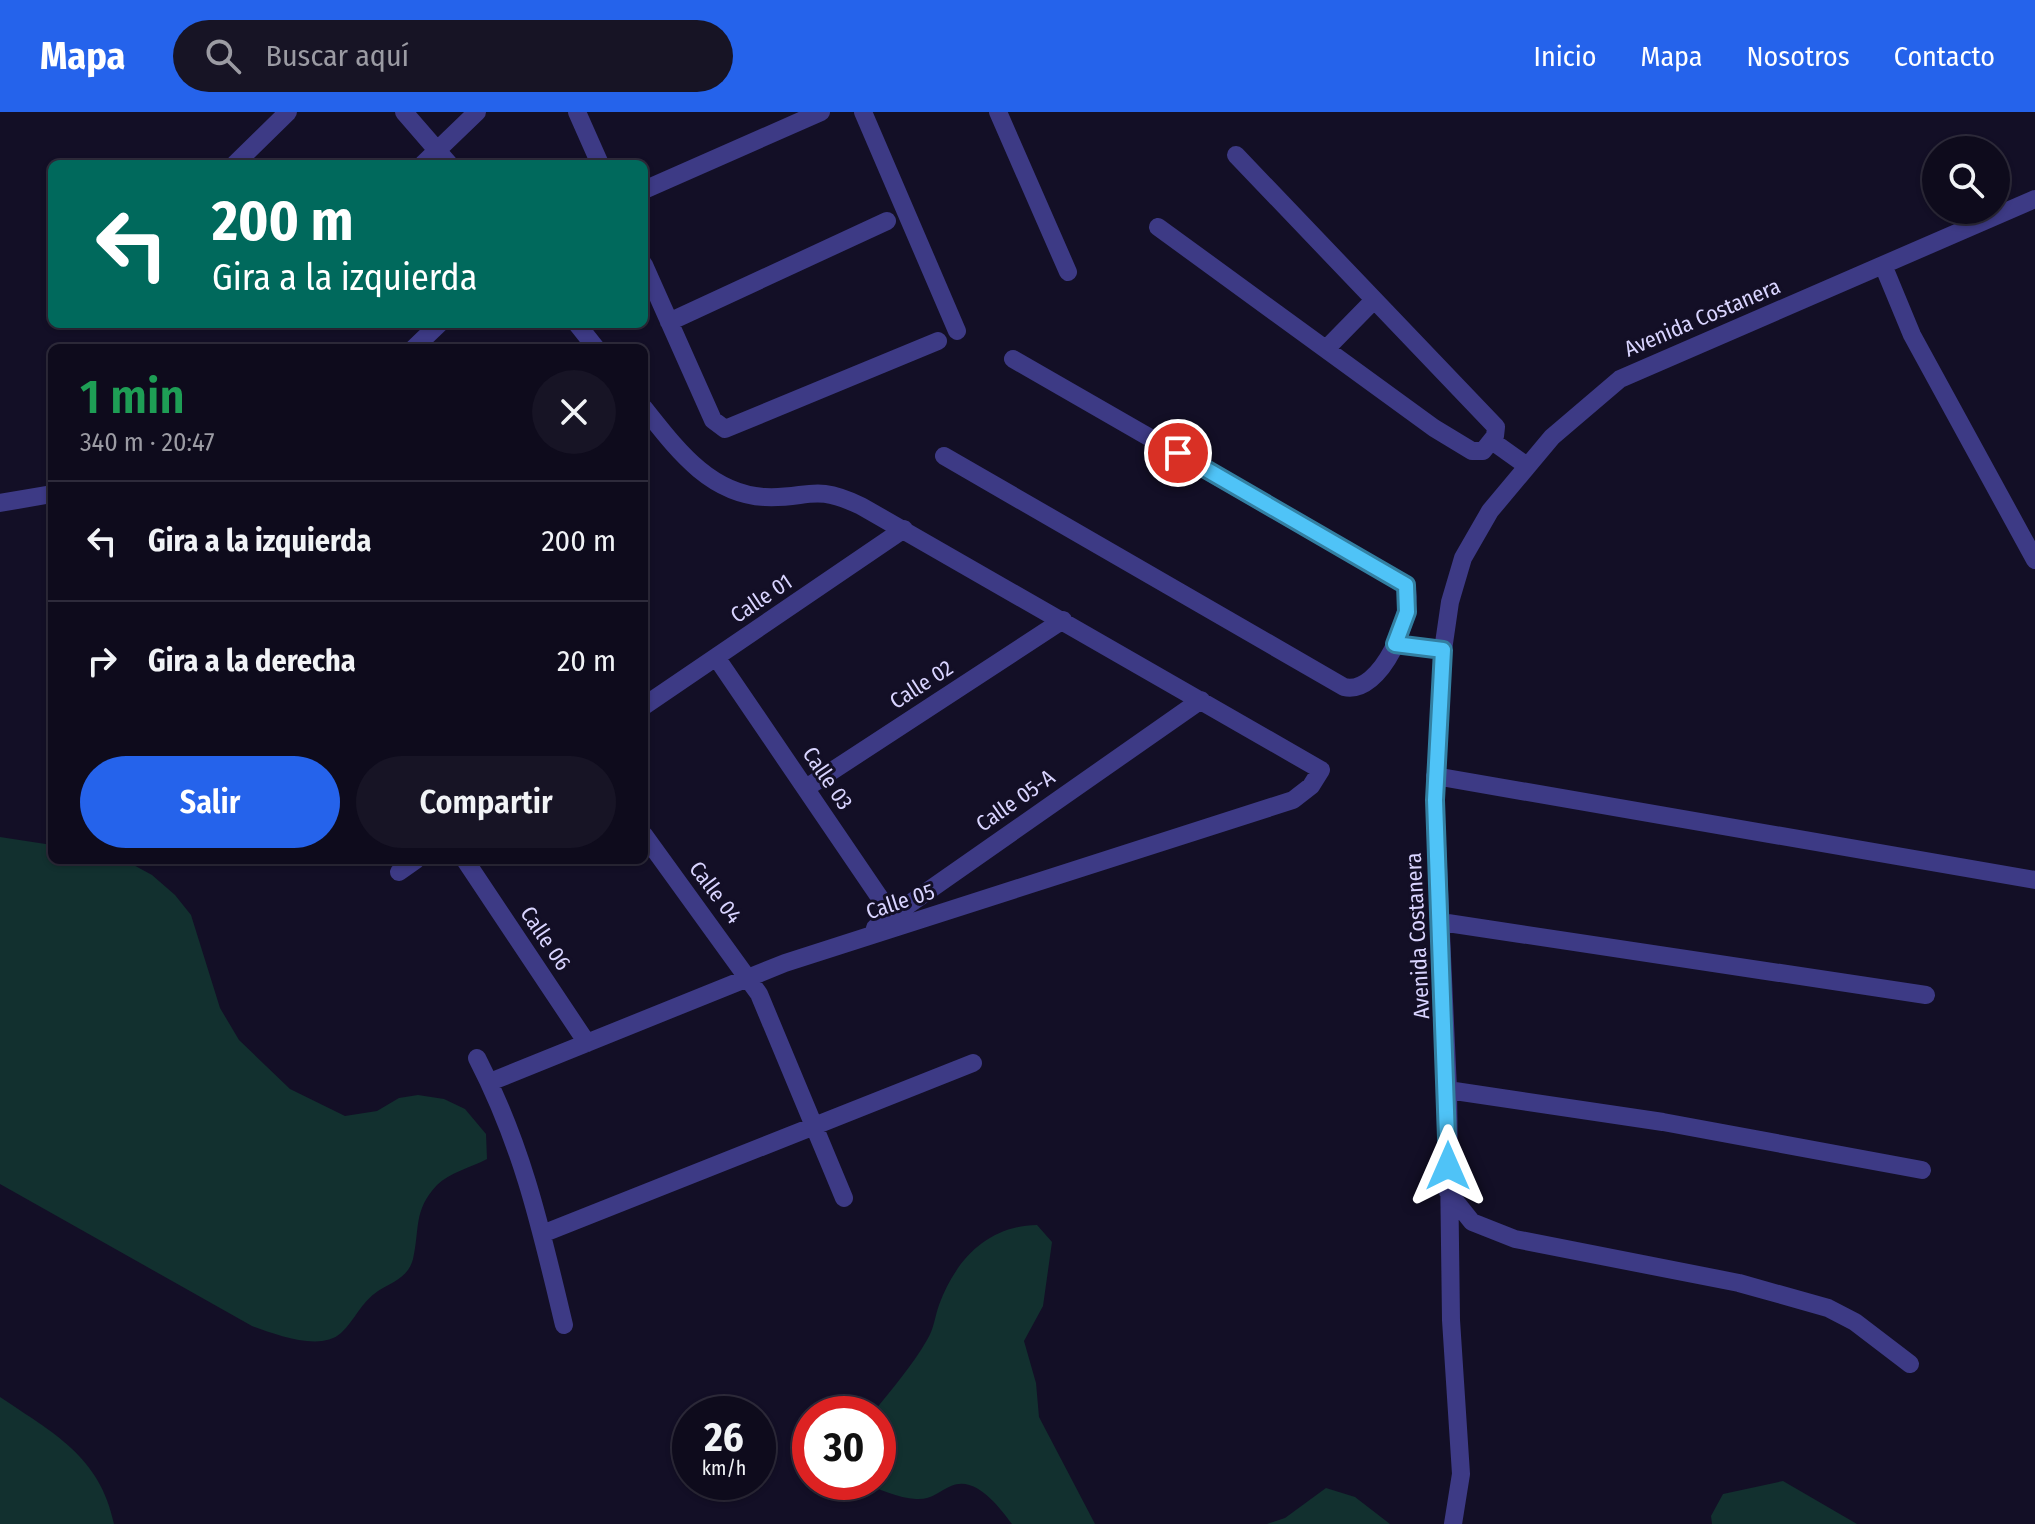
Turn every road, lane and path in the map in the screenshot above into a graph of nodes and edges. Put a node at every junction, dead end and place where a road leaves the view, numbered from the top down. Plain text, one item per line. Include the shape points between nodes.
1 (288, 112) edge
2 (404, 112) edge
3 (477, 112) edge
4 (577, 112) edge
5 (821, 112) edge
6 (863, 112) edge
7 (998, 112) edge
8 (1236, 155) dead end
9 (443, 157) edge
10 (239, 160) edge
11 (598, 160) edge
12 (648, 188) edge
13 (2035, 199) edge
14 (887, 221) dead end
15 (1158, 227) dead end
16 (1883, 265) junction
17 (1068, 272) dead end
18 (648, 274) edge
19 (1374, 300) junction
20 (669, 322) junction
21 (435, 328) edge
22 (580, 328) edge
23 (957, 331) dead end
24 (938, 341) dead end
25 (418, 344) edge
26 (593, 344) edge
27 (1326, 349) junction
28 (1013, 359) dead end
29 (648, 413) edge
30 (1492, 441) junction
31 (944, 456) dead end
32 (1527, 466) junction
33 (48, 495) edge
34 (0, 503) edge
35 (904, 529) junction
36 (2035, 560) edge
37 (1063, 620) junction
38 (1395, 644) junction
39 (1443, 650) junction
40 (716, 657) junction
41 (1201, 700) junction
42 (648, 703) edge
43 (1435, 776) junction
44 (806, 788) junction
45 (648, 840) edge
46 (410, 864) edge
47 (468, 864) edge
48 (399, 872) dead end
49 (2035, 880) edge
50 (896, 921) junction
51 (1441, 922) junction
52 (750, 978) junction
53 (1926, 995) dead end
54 (587, 1043) junction
55 (477, 1058) dead end
56 (973, 1063) dead end
57 (490, 1082) junction
58 (1448, 1090) junction
59 (814, 1125) junction
60 (1922, 1170) dead end
61 (1448, 1192) junction
62 (844, 1198) dead end
63 (542, 1234) junction
64 (564, 1325) dead end
65 (1910, 1364) dead end
66 (1453, 1524) edge

1 - 10 street
2 - 9 street
3 - 9 street
4 - 11 street
5 - 12 street
6 - 23 street
7 - 17 street
8 - 19 street
13 - 16 street, Avenida Costanera
14 - 20 street
15 - 27 street
16 - 32 street, Avenida Costanera via 1620,379 1577,413
16 - 36 street via 1912,335
18 - 20 street
19 - 27 street
19 - 30 street via 1496,427
20 - 24 street via 713,420 725,429
21 - 25 street
22 - 26 street
27 - 30 street via 1461,445 1479,453
28 - 38 street via 1406,585 1407,612
29 - 35 street via 705,476 738,493 829,493
30 - 32 street
31 - 38 street via 1344,687 1363,685
32 - 39 street, Avenida Costanera via 1490,511 1463,558
33 - 34 street
35 - 37 street
35 - 40 street, Calle 01
37 - 41 street
37 - 44 street, Calle 02
38 - 39 street
39 - 43 street, Avenida Costanera
40 - 42 street, Calle 01
40 - 44 street, Calle 03
41 - 50 street, Calle 05-A
41 - 50 street, Calle 05 via 1321,770 1311,786 1293,800
43 - 49 street
43 - 51 street, Avenida Costanera
44 - 50 street, Calle 03
45 - 52 street, Calle 04
46 - 48 street
47 - 54 street, Calle 06
50 - 52 street, Calle 05
51 - 53 street
51 - 58 street, Avenida Costanera
52 - 54 street, Calle 05
52 - 59 street, Calle 04
54 - 57 street, Calle 05
55 - 57 street
56 - 59 street
57 - 63 street via 522,1157
58 - 60 street via 1663,1122
58 - 61 street, Avenida Costanera
59 - 62 street, Calle 04
59 - 63 street
61 - 65 street via 1472,1222 1515,1239 1739,1283 1828,1308
61 - 66 street, Avenida Costanera via 1461,1474
63 - 64 street

